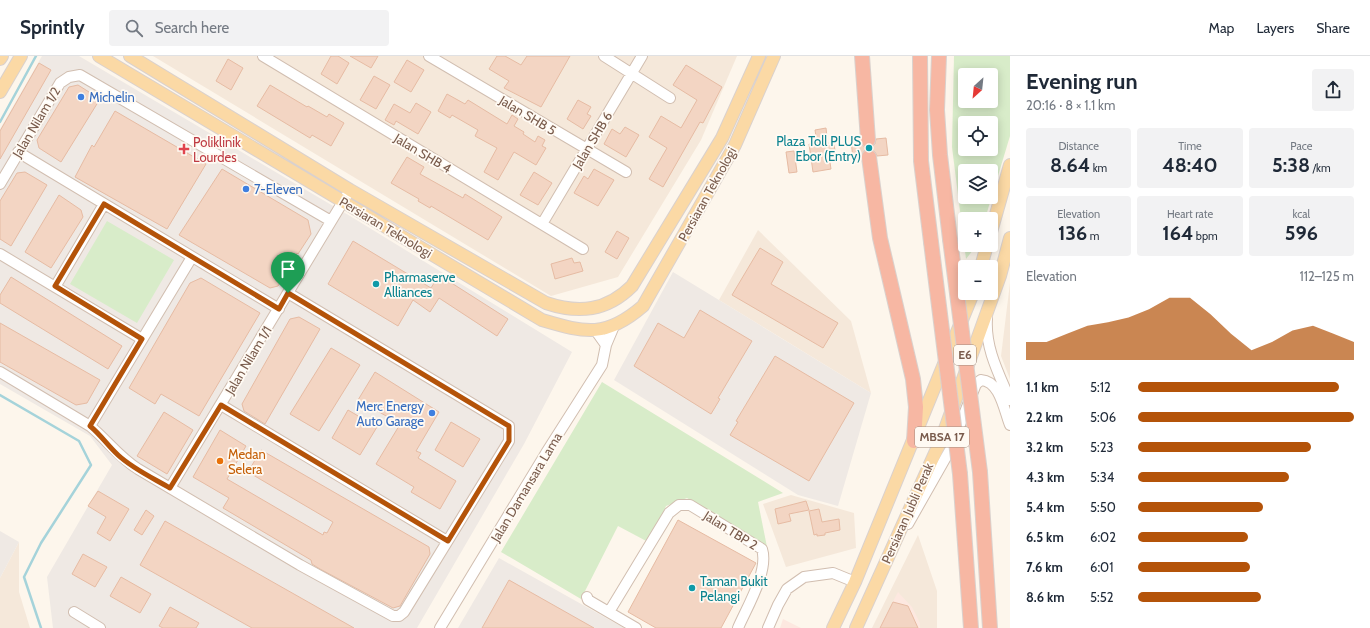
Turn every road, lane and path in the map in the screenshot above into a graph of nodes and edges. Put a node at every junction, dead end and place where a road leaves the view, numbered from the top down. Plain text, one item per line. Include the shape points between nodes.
1 (2, 56) edge
2 (21, 56) edge
3 (99, 56) edge
4 (130, 56) edge
5 (263, 56) edge
6 (429, 56) edge
7 (604, 56) edge
8 (642, 56) edge
9 (759, 56) edge
10 (774, 56) edge
11 (862, 56) edge
12 (920, 56) edge
13 (939, 56) edge
14 (0, 59) edge
15 (632, 74) junction
16 (0, 92) edge
17 (670, 98) dead end
18 (868, 140) dead end
19 (586, 149) junction
20 (18, 152) junction
21 (869, 157) dead end
22 (1010, 165) edge
23 (626, 172) dead end
24 (0, 184) edge
25 (350, 190) junction
26 (343, 202) junction
27 (104, 204) junction
28 (997, 212) edge
29 (331, 222) junction
30 (542, 224) junction
31 (1010, 238) edge
32 (584, 249) dead end
33 (0, 254) edge
34 (192, 257) junction
35 (55, 286) junction
36 (288, 293) junction
37 (970, 300) edge
38 (988, 307) junction
39 (279, 309) junction
40 (614, 326) junction
41 (596, 331) junction
42 (142, 339) junction
43 (606, 345) junction
44 (0, 372) edge
45 (1010, 400) edge
46 (221, 405) junction
47 (1010, 425) edge
48 (90, 426) junction
49 (914, 441) junction
50 (170, 488) junction
51 (448, 541) junction
52 (887, 557) junction
53 (855, 582) junction
54 (587, 597) dead end
55 (74, 612) dead end
56 (609, 612) junction
57 (858, 625) edge
58 (100, 628) edge
59 (440, 628) edge
60 (636, 628) edge
61 (738, 628) edge
62 (768, 628) edge
63 (833, 628) edge
64 (971, 628) edge
65 (990, 628) edge

1 - 14 main road
2 - 16 main road
3 - 26 main road, Persiaran Teknologi
4 - 25 main road, Persiaran Teknologi
5 - 30 street, Jalan SHB 4
6 - 19 street, Jalan SHB 5
7 - 15 street
8 - 15 street, Jalan SHB 6
9 - 25 main road, Persiaran Teknologi via 722,138 632,286 623,295 605,305 586,310 564,309 546,303
10 - 40 main road, Persiaran Teknologi via 735,145 643,306
11 - 18 highway
12 - 64 highway, E6, bridge via 921,161 960,474
13 - 65 highway, E6, bridge via 938,125 980,472
15 - 17 street
15 - 19 street, Jalan SHB 6
19 - 23 street, Jalan SHB 5
19 - 30 street, Jalan SHB 6
20 - 24 street, Jalan Nilam 1/2
20 - 27 street
20 - 29 street, Jalan Nilam 1/2 via 60,83 69,77 80,75
21 - 49 highway via 880,238 913,379 916,407
22 - 28 main road
25 - 26 street, Jalan Nilam 1/1
26 - 29 street, Jalan Nilam 1/1
26 - 41 main road, Persiaran Teknologi via 542,320 567,328
27 - 34 street
27 - 35 street
29 - 36 street, Jalan Nilam 1/1
30 - 32 street, Jalan SHB 4
31 - 38 main road, Persiaran Jubli Perak / MBSA 17 via 1000,276
33 - 35 street
34 - 39 street
34 - 42 street
35 - 42 street
36 - 39 street, Jalan Nilam 1/1
36 - 51 street via 509,426 509,441
37 - 49 main road, Persiaran Jubli Perak / MBSA 17
38 - 45 street via 986,333
38 - 52 main road, Persiaran Jubli Perak / MBSA 17 via 941,440
39 - 46 street, Jalan Nilam 1/1
40 - 41 main road, Persiaran Teknologi
40 - 43 street, Jalan Damansara Lama
41 - 43 street
42 - 48 street
43 - 59 street, Jalan Damansara Lama via 602,365
44 - 48 street
46 - 50 street, Jalan Nilam 1/1
46 - 51 street
47 - 52 street via 995,386 981,380 976,384 950,450
48 - 50 street via 126,462
49 - 53 main road, Persiaran Jubli Perak / MBSA 17
50 - 51 street via 300,565 393,616 399,616 404,612
52 - 57 main road, Persiaran Jubli Perak / MBSA 17
53 - 62 street via 833,573 804,577 787,589
53 - 63 main road, Persiaran Jubli Perak / MBSA 17
54 - 56 street
55 - 58 street
56 - 60 street
56 - 61 street, Jalan TBP 2 via 669,513 679,505 690,505 762,549 765,557 762,571

